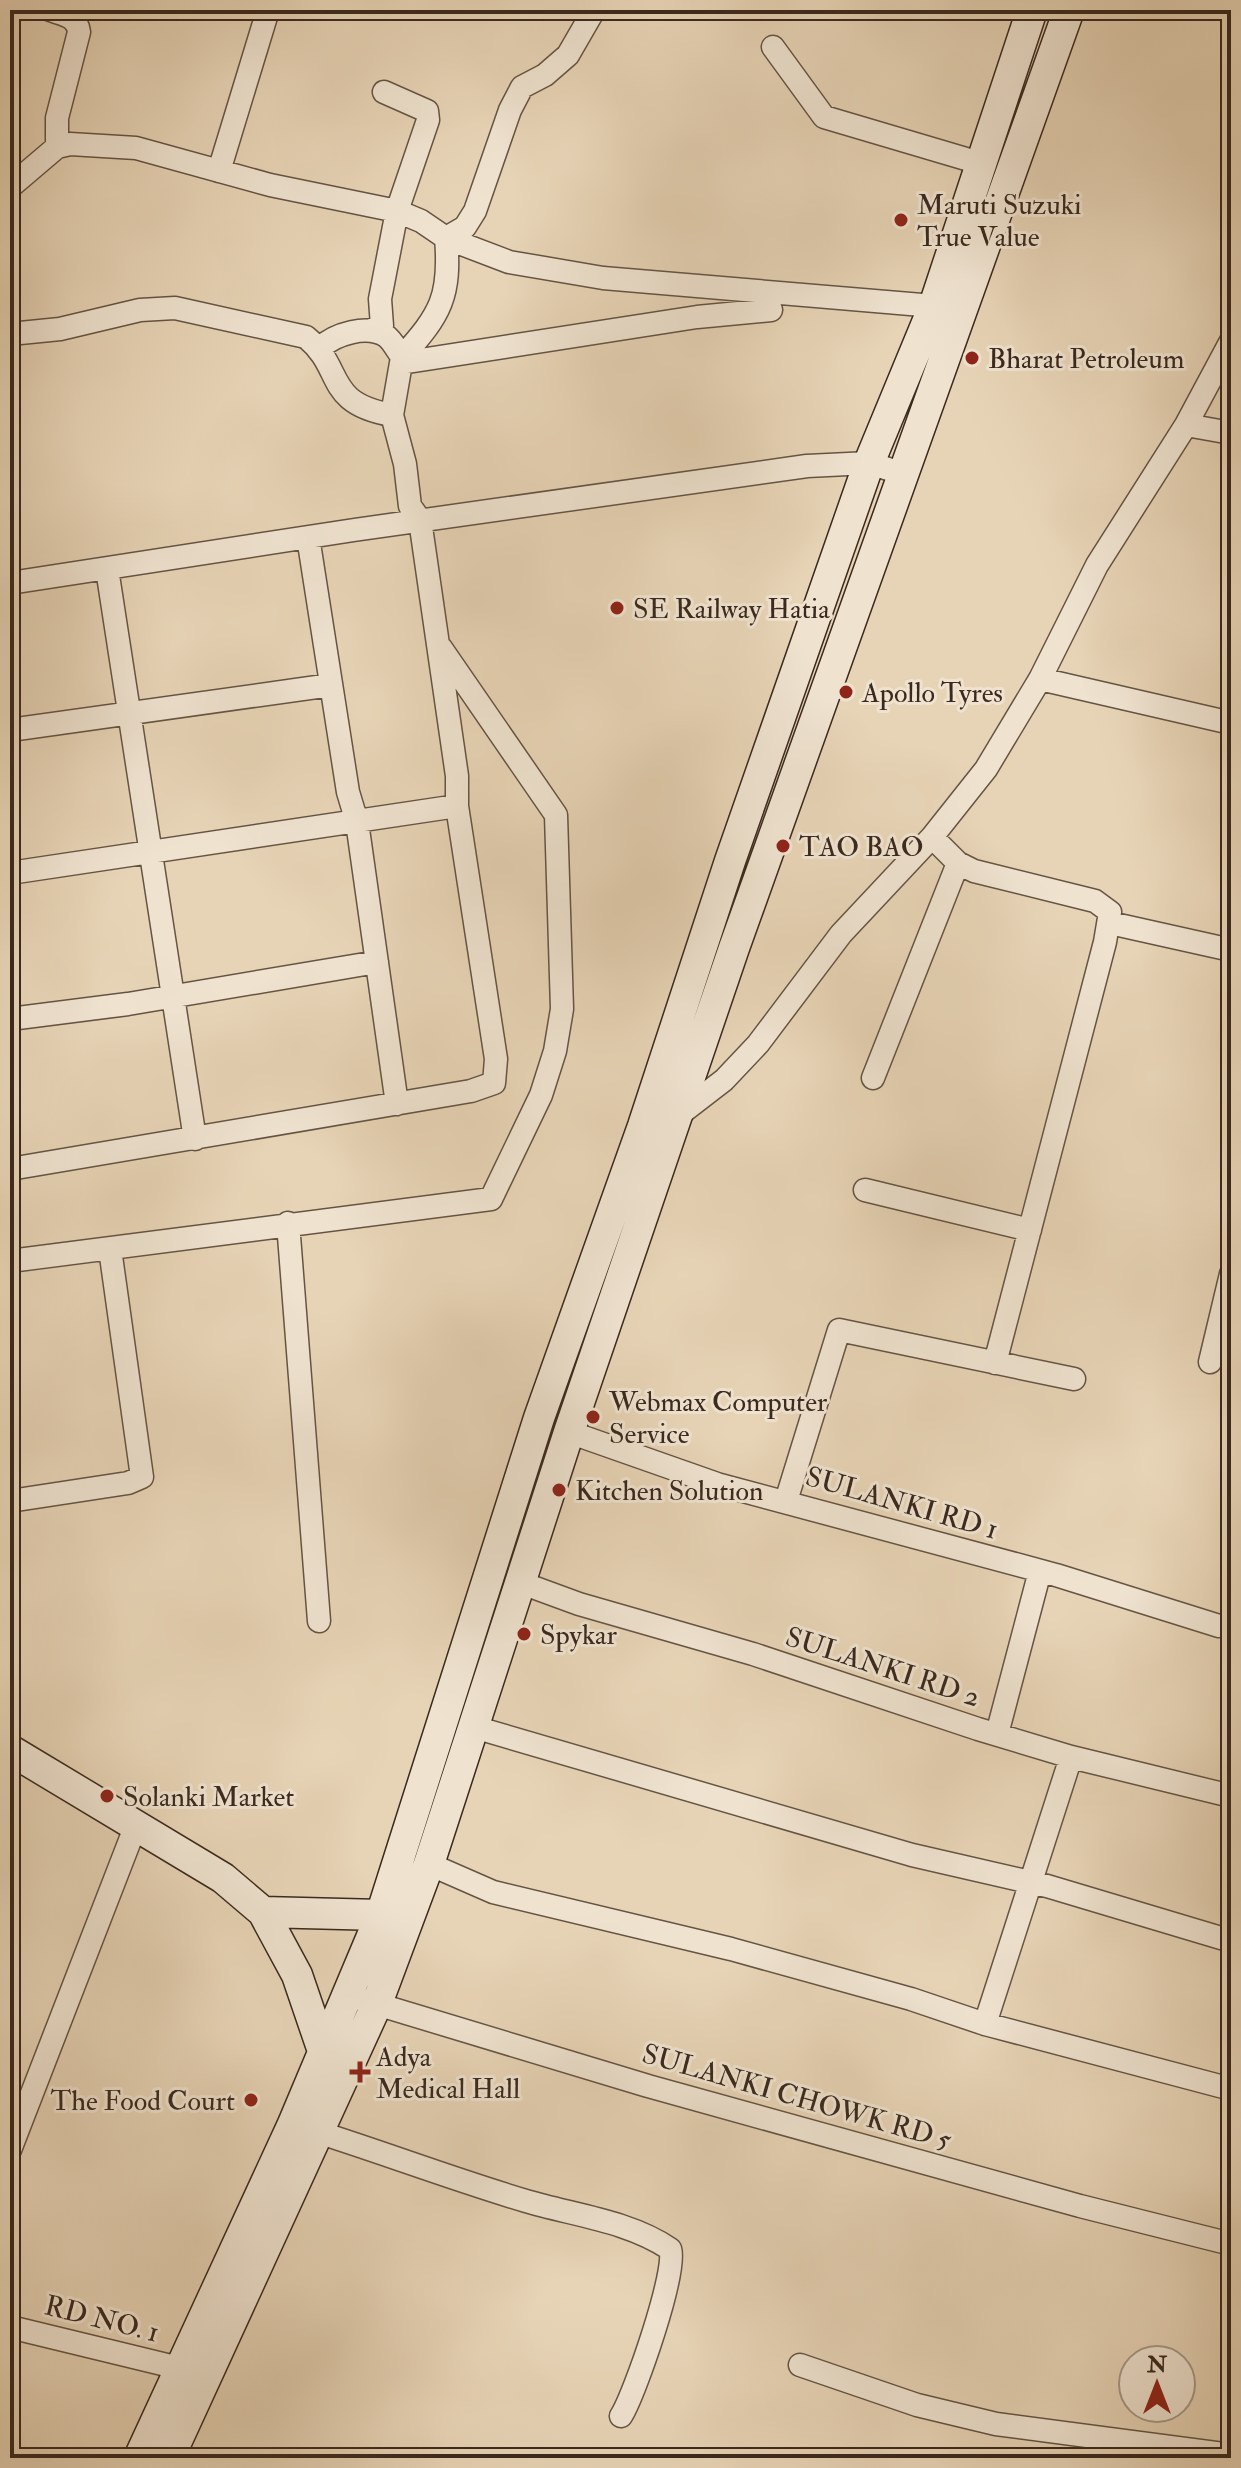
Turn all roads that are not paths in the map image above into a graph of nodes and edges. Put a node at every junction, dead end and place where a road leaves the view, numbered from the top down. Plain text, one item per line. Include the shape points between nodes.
1 (50, 10) edge
2 (268, 10) edge
3 (594, 10) edge
4 (1032, 10) edge
5 (1069, 10) edge
6 (773, 47) dead end
7 (384, 92) dead end
8 (57, 147) junction
9 (983, 164) junction
10 (219, 171) junction
11 (10, 187) edge
12 (397, 211) junction
13 (446, 238) junction
14 (934, 306) junction
15 (771, 310) dead end
16 (371, 330) junction
17 (10, 334) edge
18 (1231, 341) edge
19 (320, 348) junction
20 (402, 360) junction
21 (392, 415) junction
22 (1186, 425) junction
23 (1231, 433) edge
24 (869, 463) junction
25 (901, 473) junction
26 (420, 520) junction
27 (308, 537) junction
28 (107, 569) junction
29 (10, 583) edge
30 (438, 644) junction
31 (1040, 679) junction
32 (331, 685) junction
33 (130, 710) junction
34 (1231, 723) edge
35 (10, 730) edge
36 (457, 806) junction
37 (357, 822) junction
38 (932, 837) junction
39 (150, 854) junction
40 (958, 863) junction
41 (10, 873) edge
42 (1110, 923) junction
43 (1231, 950) edge
44 (377, 962) junction
45 (171, 997) junction
46 (10, 1019) edge
47 (873, 1078) dead end
48 (397, 1104) junction
49 (675, 1118) junction
50 (195, 1139) junction
51 (10, 1169) edge
52 (865, 1190) dead end
53 (288, 1223) junction
54 (1030, 1230) junction
55 (110, 1249) junction
56 (10, 1261) edge
57 (1231, 1274) edge
58 (1210, 1362) dead end
59 (995, 1363) junction
60 (1074, 1379) dead end
61 (569, 1432) junction
62 (10, 1501) edge
63 (786, 1501) junction
64 (1040, 1571) junction
65 (519, 1582) junction
66 (319, 1621) dead end
67 (1219, 1626) dead end
68 (474, 1727) junction
69 (997, 1734) junction
70 (10, 1750) edge
71 (1071, 1757) junction
72 (1231, 1796) edge
73 (136, 1825) junction
74 (429, 1864) junction
75 (1031, 1882) junction
76 (263, 1912) junction
77 (394, 1919) junction
78 (1231, 1941) edge
79 (363, 2001) junction
80 (985, 2024) junction
81 (336, 2060) junction
82 (1231, 2089) edge
83 (306, 2129) junction
84 (10, 2150) edge
85 (1231, 2244) edge
86 (10, 2327) edge
87 (800, 2365) dead end
88 (179, 2368) junction
89 (621, 2416) dead end
90 (1231, 2455) edge
91 (139, 2458) edge
92 (169, 2458) edge

1 - 8 street via 71,17 79,32 57,118
2 - 10 street
3 - 13 street via 568,55 522,87 475,211 465,227
4 - 9 main road
5 - 25 main road
6 - 9 street via 824,117
7 - 12 street via 427,111 428,120
8 - 10 street via 136,148
8 - 11 street
9 - 14 main road
10 - 12 street
12 - 13 street
12 - 16 street via 380,299 382,326
13 - 14 street via 509,262 603,278
13 - 20 street via 450,278 436,314
14 - 24 main road
15 - 20 street
16 - 19 street via 330,339
16 - 20 street via 388,337
17 - 19 street via 175,308 306,337
18 - 22 street
19 - 21 street via 336,386 350,401
20 - 21 street
21 - 26 street via 410,506
22 - 23 street
22 - 31 street via 1097,565
24 - 25 street
24 - 26 street via 807,466
24 - 77 main road via 502,1530
25 - 49 main road
26 - 27 street
26 - 30 street
27 - 28 street
27 - 32 street
28 - 29 street
28 - 33 street
30 - 36 street
30 - 53 street via 556,815 562,1009 555,1051 541,1095 491,1199
31 - 34 street
31 - 38 street via 986,769
32 - 33 street
32 - 37 street
33 - 35 street
33 - 39 street
36 - 37 street
36 - 48 street via 496,1059 494,1083
37 - 39 street
37 - 44 street
38 - 40 street
38 - 49 street via 841,934 758,1044 724,1080
39 - 41 street
39 - 45 street
40 - 42 street via 1095,901 1110,912
40 - 47 street
42 - 43 street
42 - 54 street
44 - 45 street
44 - 48 street
45 - 46 street
45 - 50 street
48 - 50 street
49 - 61 main road
50 - 51 street
52 - 54 street
53 - 55 street
53 - 66 street
54 - 59 street
55 - 56 street
55 - 62 street via 142,1477
57 - 58 street
59 - 60 street
59 - 63 street via 839,1330
61 - 63 street, SULANKI RD 1 via 717,1484
61 - 65 main road
63 - 64 street, SULANKI RD 1
64 - 67 street, SULANKI RD 1
64 - 69 street
65 - 68 main road
65 - 69 street, SULANKI RD 2
68 - 74 main road
68 - 75 street via 912,1855
69 - 71 street, SULANKI RD 2
70 - 73 main road
71 - 72 street, SULANKI RD 2
71 - 75 street
73 - 76 main road via 223,1878
73 - 84 street
74 - 77 main road
74 - 80 street via 493,1892 731,1949
75 - 78 street
75 - 80 street
76 - 77 main road
76 - 81 main road
77 - 79 main road
79 - 81 main road
79 - 85 street, SULANKI CHOWK RD 5 via 993,2182
80 - 82 street
81 - 83 main road
83 - 88 main road
83 - 89 street via 644,2235 670,2249 674,2265 654,2336
83 - 92 main road
86 - 88 street, RD NO. 1
87 - 90 street via 917,2405 996,2424
88 - 91 main road

